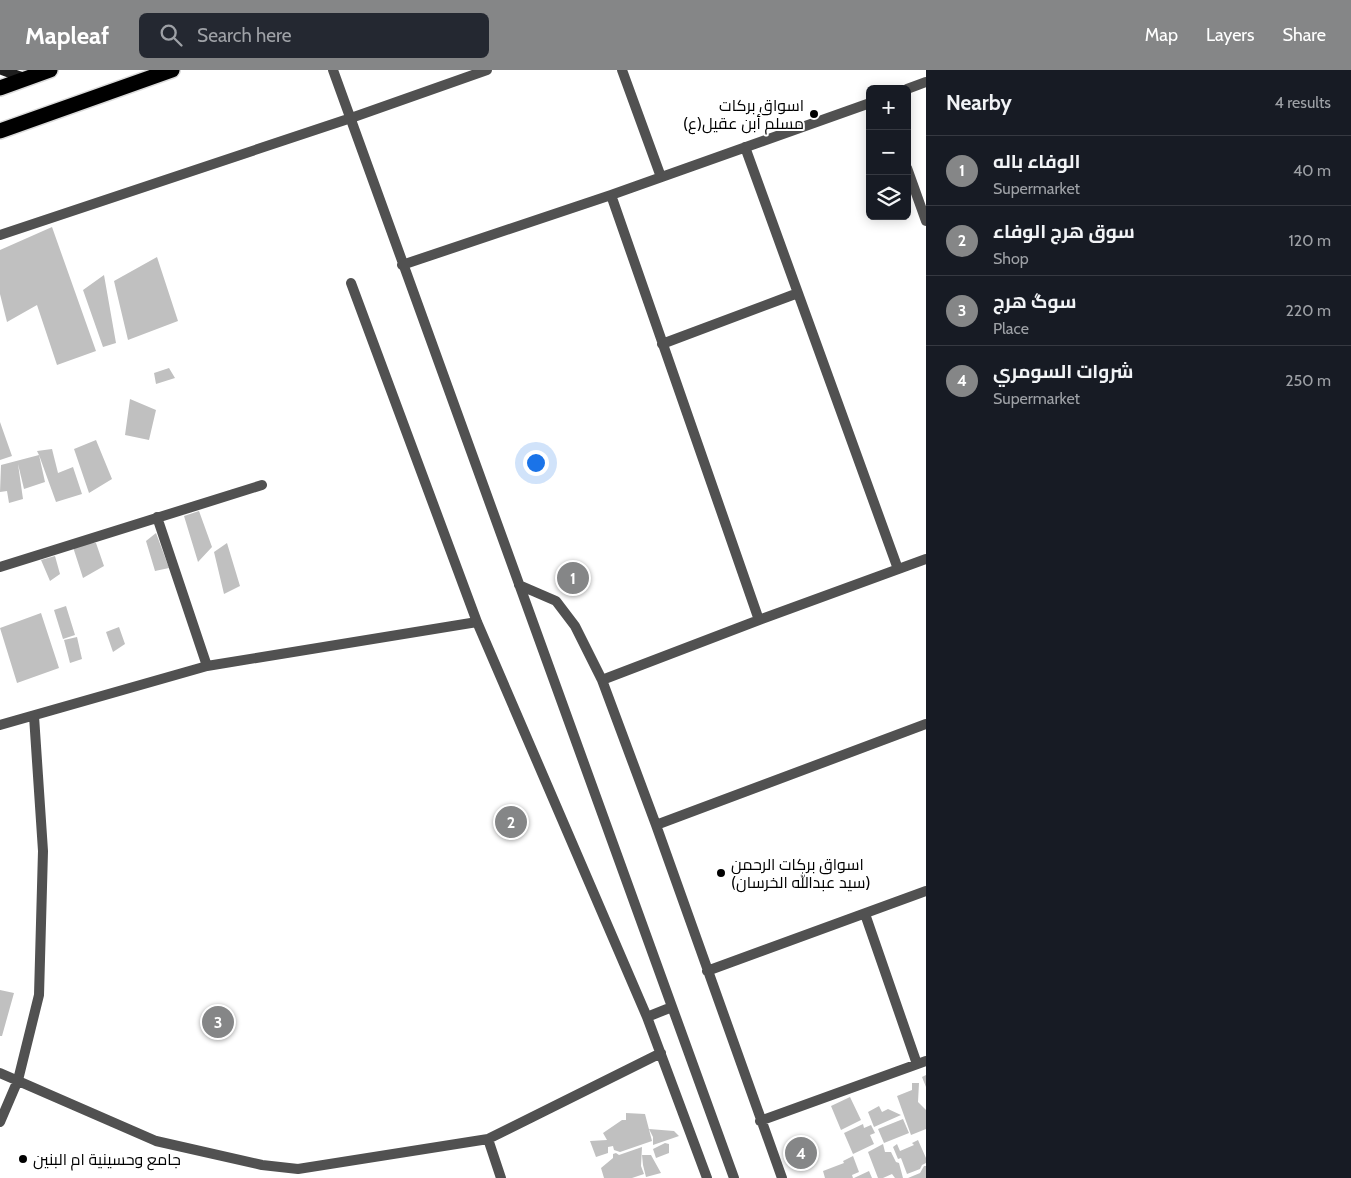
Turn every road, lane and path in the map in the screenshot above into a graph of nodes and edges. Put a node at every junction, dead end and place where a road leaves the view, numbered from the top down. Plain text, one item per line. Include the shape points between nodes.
1 (2, 70) edge
2 (50, 70) edge
3 (172, 70) edge
4 (333, 70) edge
5 (487, 70) edge
6 (622, 70) edge
7 (27, 78) junction
8 (926, 82) edge
9 (0, 88) edge
10 (911, 88) edge
11 (866, 104) edge
12 (351, 118) junction
13 (0, 131) edge
14 (745, 147) junction
15 (910, 175) edge
16 (661, 177) junction
17 (611, 195) junction
18 (926, 221) edge
19 (0, 235) edge
20 (402, 265) junction
21 (351, 283) dead end
22 (798, 293) junction
23 (662, 344) junction
24 (262, 485) dead end
25 (157, 517) junction
26 (926, 559) edge
27 (0, 567) edge
28 (898, 569) junction
29 (519, 585) junction
30 (758, 620) junction
31 (477, 622) junction
32 (207, 666) junction
33 (602, 680) junction
34 (34, 716) junction
35 (0, 724) edge
36 (926, 724) edge
37 (656, 825) junction
38 (926, 892) edge
39 (865, 914) junction
40 (707, 971) junction
41 (672, 1007) junction
42 (648, 1016) junction
43 (661, 1053) junction
44 (922, 1063) edge
45 (0, 1074) edge
46 (18, 1080) junction
47 (760, 1120) junction
48 (0, 1122) edge
49 (488, 1139) junction
50 (298, 1173) edge
51 (501, 1178) edge
52 (707, 1178) edge
53 (734, 1178) edge
54 (782, 1178) edge

1 - 7 street
2 - 7 highway
3 - 13 highway
4 - 12 street
5 - 12 street
6 - 16 street
7 - 9 highway
8 - 10 street
11 - 14 street
12 - 19 street
12 - 20 street
14 - 16 street
14 - 22 street
15 - 18 street
16 - 17 street
17 - 20 street
17 - 23 street
20 - 29 street
21 - 31 street
22 - 23 street
22 - 28 street
23 - 30 street
24 - 25 street
25 - 27 street
25 - 32 street
26 - 28 street
28 - 30 street
29 - 33 street via 556,601 575,626
29 - 41 street
30 - 33 street
31 - 32 street
31 - 42 street
32 - 34 street
33 - 37 street
34 - 35 street
34 - 46 street via 43,851 39,995
36 - 37 street
37 - 40 street
38 - 39 street
39 - 40 street
39 - 44 street
40 - 47 street
41 - 42 street
41 - 53 street
42 - 43 street
43 - 49 street
43 - 52 street
44 - 47 street
45 - 46 street
46 - 48 street
46 - 50 street via 156,1141
47 - 54 street
49 - 50 street
49 - 51 street

